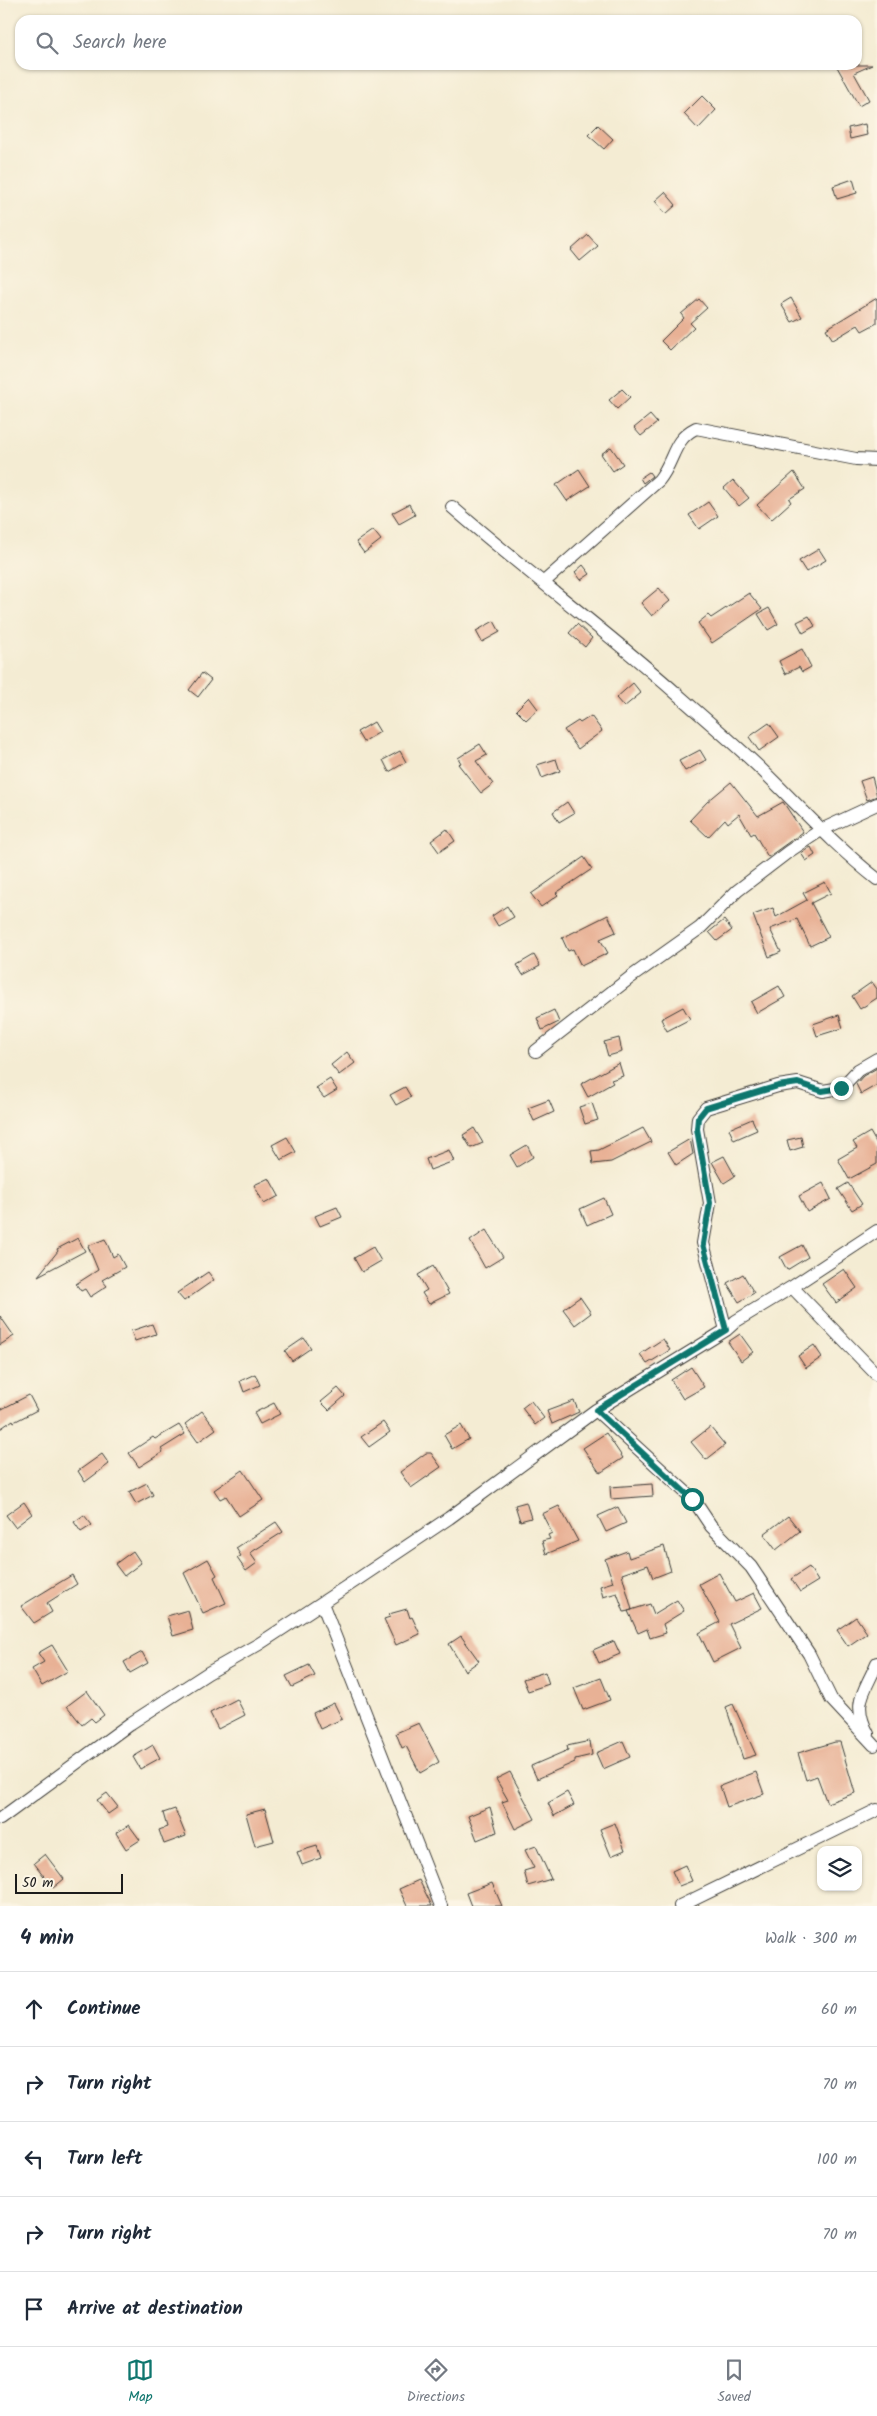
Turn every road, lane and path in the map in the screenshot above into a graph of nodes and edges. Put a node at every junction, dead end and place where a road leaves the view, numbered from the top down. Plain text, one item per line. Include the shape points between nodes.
1 (877, 460) edge
2 (452, 507) dead end
3 (544, 582) junction
4 (877, 804) edge
5 (822, 830) junction
6 (877, 879) edge
7 (536, 1051) dead end
8 (877, 1059) edge
9 (877, 1231) edge
10 (792, 1287) junction
11 (726, 1330) junction
12 (877, 1375) edge
13 (596, 1410) junction
14 (322, 1603) junction
15 (877, 1663) edge
16 (876, 1747) edge
17 (877, 1810) edge
18 (0, 1819) edge
19 (441, 1906) edge
20 (680, 1906) edge

1 - 3 street via 856,459 696,428 684,434 668,469 659,480
2 - 3 street via 512,560
3 - 5 street via 731,742
4 - 5 street
5 - 6 street
5 - 7 street via 737,891 693,933
8 - 11 street via 858,1070 841,1088 822,1091 798,1083 778,1086 706,1108 698,1118 697,1129 710,1203 703,1244
9 - 10 street
10 - 11 street
10 - 12 street
11 - 13 street
13 - 14 street via 450,1518
13 - 16 street via 692,1499 711,1526 751,1567 809,1654 831,1699
14 - 18 street via 131,1723
14 - 19 street
15 - 16 street via 859,1702 864,1727
17 - 20 street

